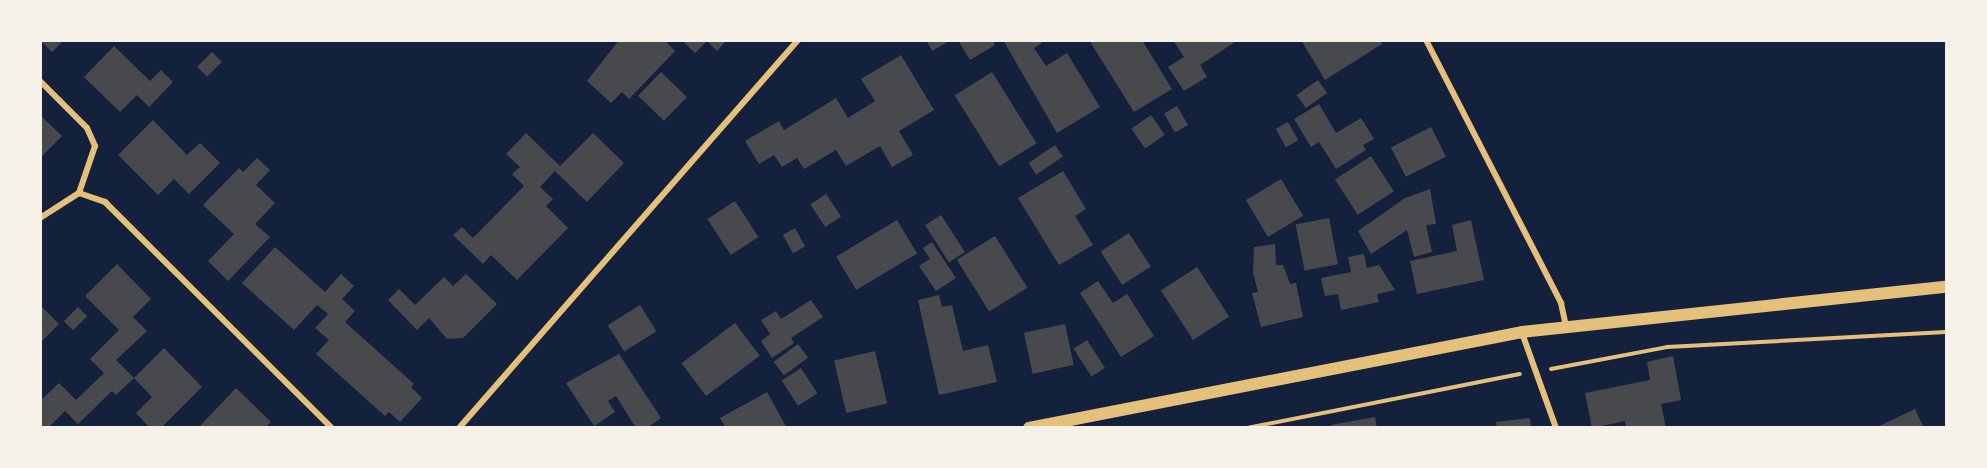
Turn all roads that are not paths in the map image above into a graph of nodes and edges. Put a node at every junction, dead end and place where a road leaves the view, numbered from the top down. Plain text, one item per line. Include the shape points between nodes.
1 (798, 40) edge
2 (1426, 40) edge
3 (40, 81) edge
4 (79, 193) junction
5 (40, 218) edge
6 (1947, 287) edge
7 (1566, 327) junction
8 (1522, 332) junction
9 (332, 428) edge
10 (459, 428) edge
11 (1029, 428) edge
12 (1556, 428) edge

1 - 10 street
2 - 7 street via 1561,303
3 - 4 street via 87,128 95,146
4 - 5 street
4 - 9 street via 105,202
6 - 7 main road
7 - 8 main road
8 - 11 main road
8 - 12 street

